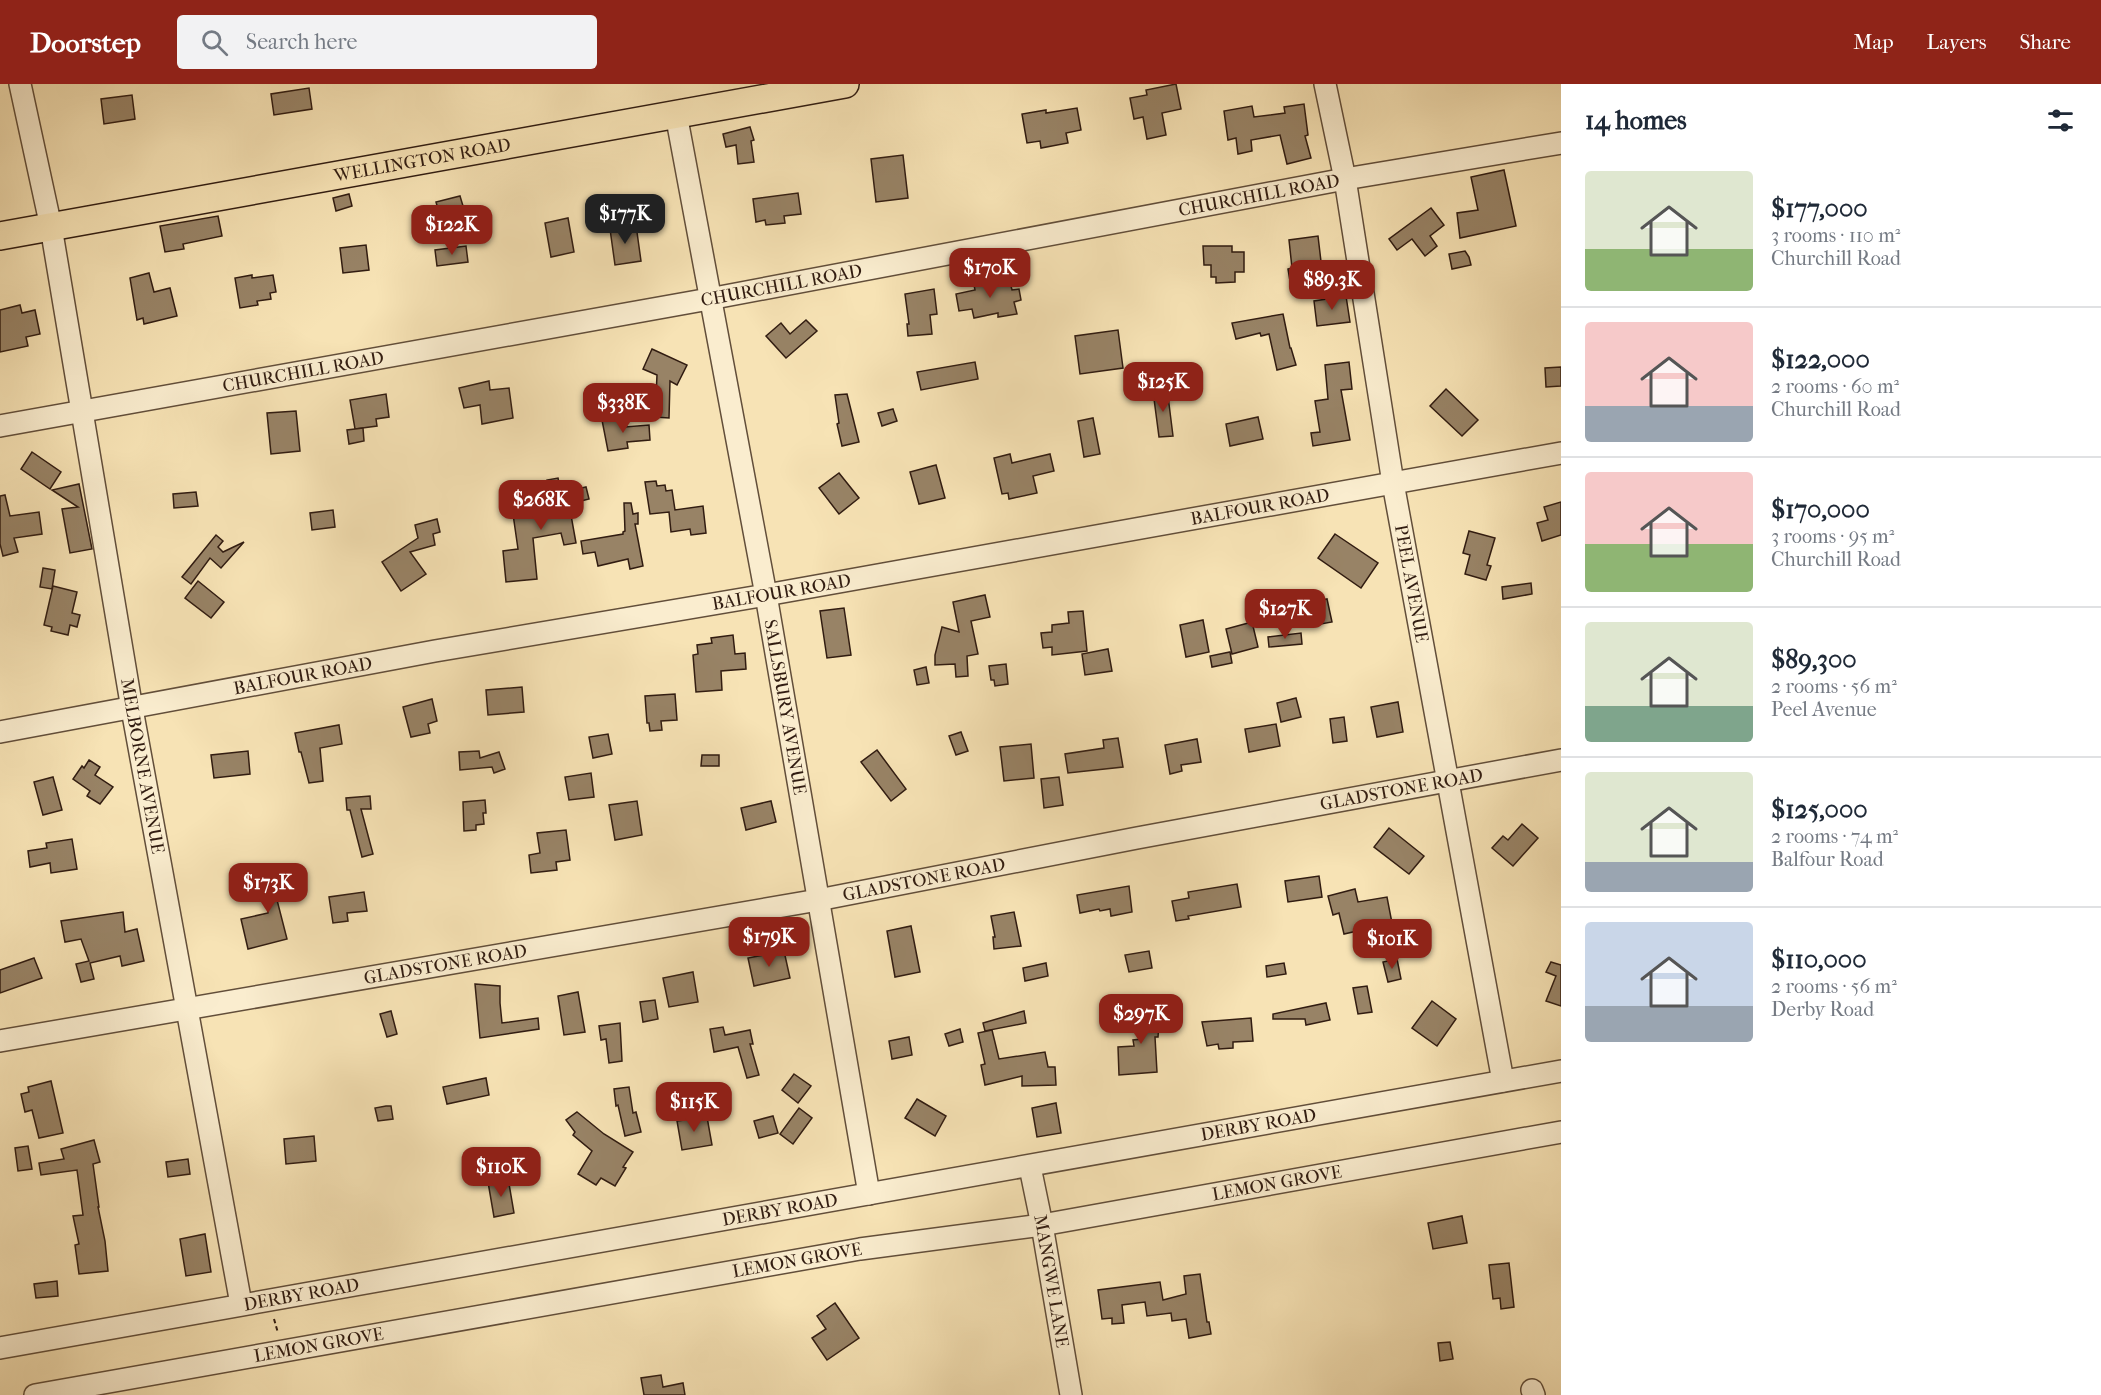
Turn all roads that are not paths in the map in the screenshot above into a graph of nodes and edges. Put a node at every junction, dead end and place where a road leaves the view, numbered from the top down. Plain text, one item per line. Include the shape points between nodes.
1 (21, 84) edge
2 (845, 84) edge
3 (1325, 84) edge
4 (676, 114) junction
5 (1561, 143) edge
6 (1345, 179) junction
7 (51, 227) junction
8 (0, 236) edge
9 (709, 299) junction
10 (82, 411) junction
11 (0, 426) edge
12 (1561, 453) edge
13 (1393, 483) junction
14 (766, 595) junction
15 (132, 709) junction
16 (0, 732) edge
17 (1561, 760) edge
18 (1448, 781) junction
19 (818, 900) junction
20 (187, 1008) junction
21 (0, 1041) edge
22 (1561, 1071) edge
23 (1503, 1081) junction
24 (1561, 1132) edge
25 (1030, 1167) junction
26 (869, 1194) junction
27 (1042, 1225) junction
28 (241, 1304) junction
29 (0, 1348) edge
30 (35, 1395) edge
31 (1071, 1395) edge

1 - 7 street, MELBORNE AVENUE
2 - 4 main road, WELLINGTON ROAD
3 - 6 street, PEEL AVENUE
4 - 7 main road, WELLINGTON ROAD
4 - 9 street, SALLSBURY AVENUE
5 - 6 street, CHURCHILL ROAD
6 - 9 street, CHURCHILL ROAD
6 - 13 street, PEEL AVENUE
7 - 8 main road, WELLINGTON ROAD
7 - 10 street, MELBORNE AVENUE
9 - 10 street, CHURCHILL ROAD
9 - 14 street, SALLSBURY AVENUE
10 - 11 street, CHURCHILL ROAD
10 - 15 street, MELBORNE AVENUE
12 - 13 street, BALFOUR ROAD
13 - 14 street, BALFOUR ROAD
13 - 18 street, PEEL AVENUE
14 - 15 street, BALFOUR ROAD via 435,651
14 - 19 street, SALLSBURY AVENUE
15 - 16 street, BALFOUR ROAD
15 - 20 street, MELBORNE AVENUE
17 - 18 street, GLADSTONE ROAD
18 - 19 street, GLADSTONE ROAD
18 - 23 street, PEEL AVENUE
19 - 20 street, GLADSTONE ROAD
19 - 26 street, SALLSBURY AVENUE
20 - 21 street, GLADSTONE ROAD
20 - 28 street, MELBORNE AVENUE
22 - 23 street, DERBY ROAD
23 - 25 street, DERBY ROAD
24 - 27 street, LEMON GROVE
25 - 26 street, DERBY ROAD
25 - 27 street, MANGWE LANE
26 - 28 street, DERBY ROAD
27 - 30 street, LEMON GROVE via 860,1249
27 - 31 street, MANGWE LANE
28 - 29 street, DERBY ROAD

